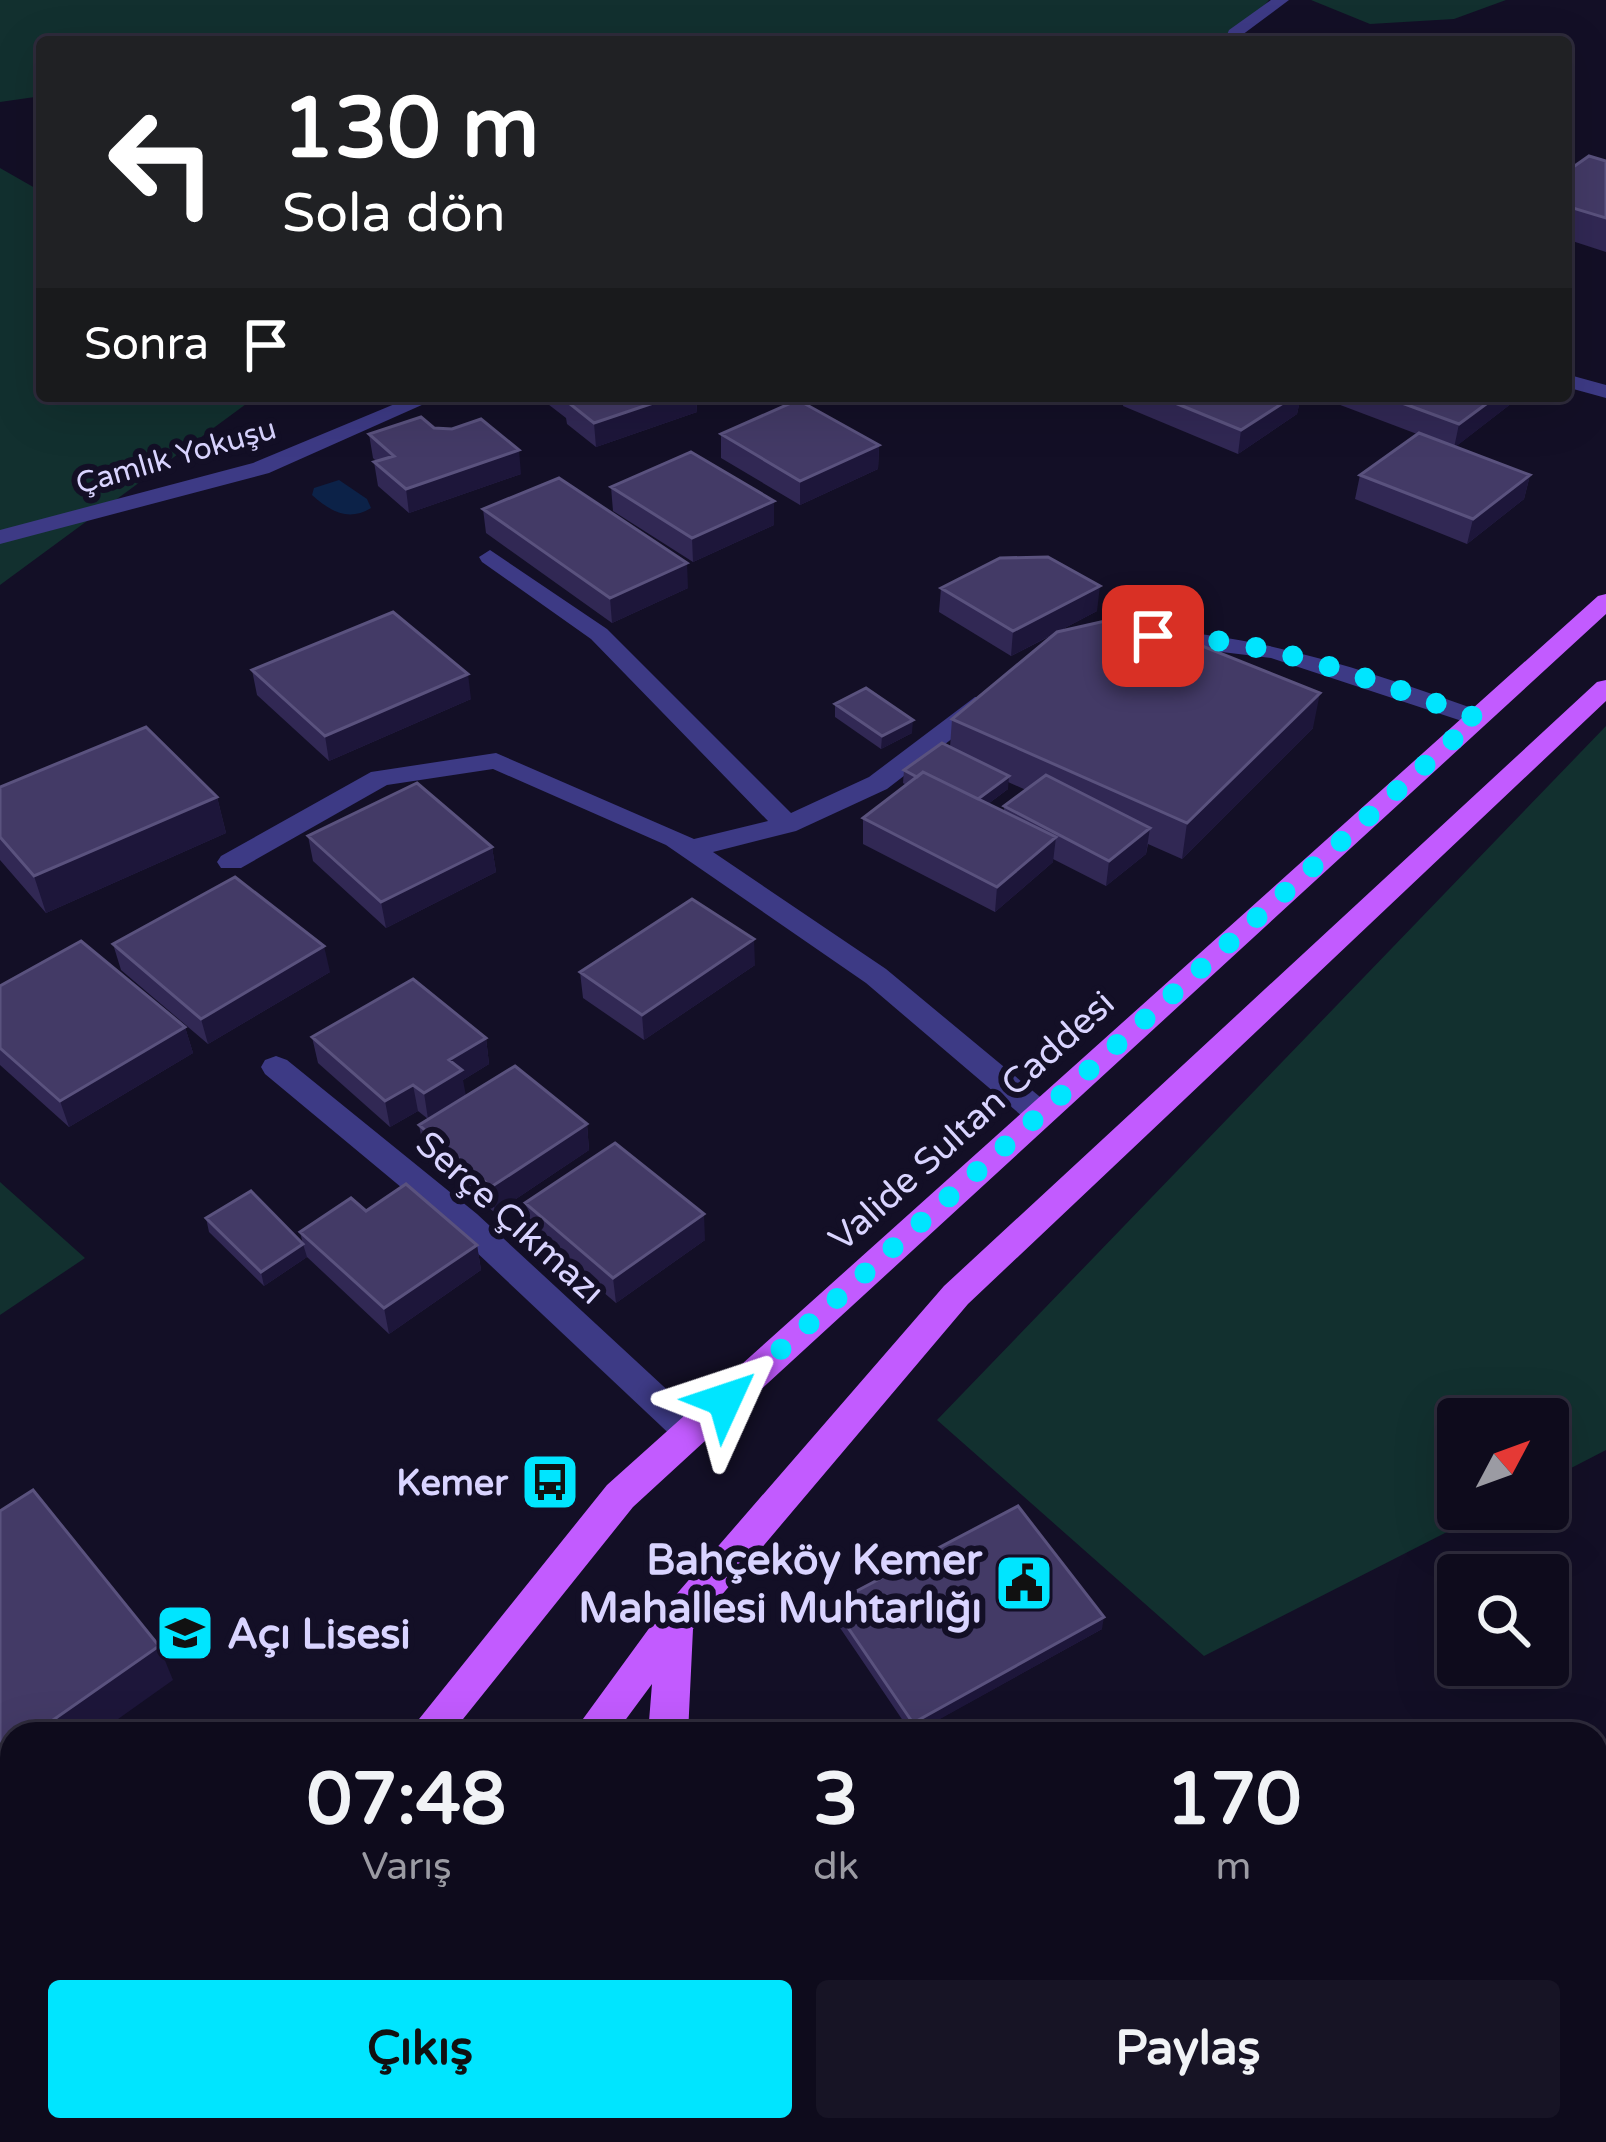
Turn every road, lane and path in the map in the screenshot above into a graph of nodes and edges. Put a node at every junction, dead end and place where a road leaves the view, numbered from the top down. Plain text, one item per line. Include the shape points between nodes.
1 (1281, 0) edge
2 (1234, 36) edge
3 (1572, 382) edge
4 (1606, 392) edge
5 (418, 402) edge
6 (0, 537) edge
7 (490, 557) dead end
8 (1606, 601) edge
9 (1118, 636) edge
10 (1606, 687) edge
11 (997, 692) edge
12 (1477, 718) junction
13 (787, 825) junction
14 (690, 849) junction
15 (231, 862) dead end
16 (276, 1066) dead end
17 (1040, 1114) junction
18 (690, 1432) junction
19 (674, 1624) junction
20 (437, 1722) edge
21 (601, 1722) edge
22 (669, 1722) edge

1 - 2 street
3 - 4 street
5 - 6 street, Çamlık Yokuşu via 261,467
7 - 13 street via 599,634
8 - 12 main road, Valide Sultan Caddesi
9 - 12 street via 1187,636 1294,652
10 - 19 main road via 956,1295
11 - 13 street via 878,783
12 - 17 main road, Valide Sultan Caddesi
13 - 14 street
14 - 15 street via 496,761 380,778
14 - 17 street via 876,976
16 - 18 street, Serçe Çıkmazı via 466,1223
17 - 18 main road, Valide Sultan Caddesi
18 - 20 main road, Valide Sultan Caddesi via 620,1496
19 - 21 main road
19 - 22 main road

